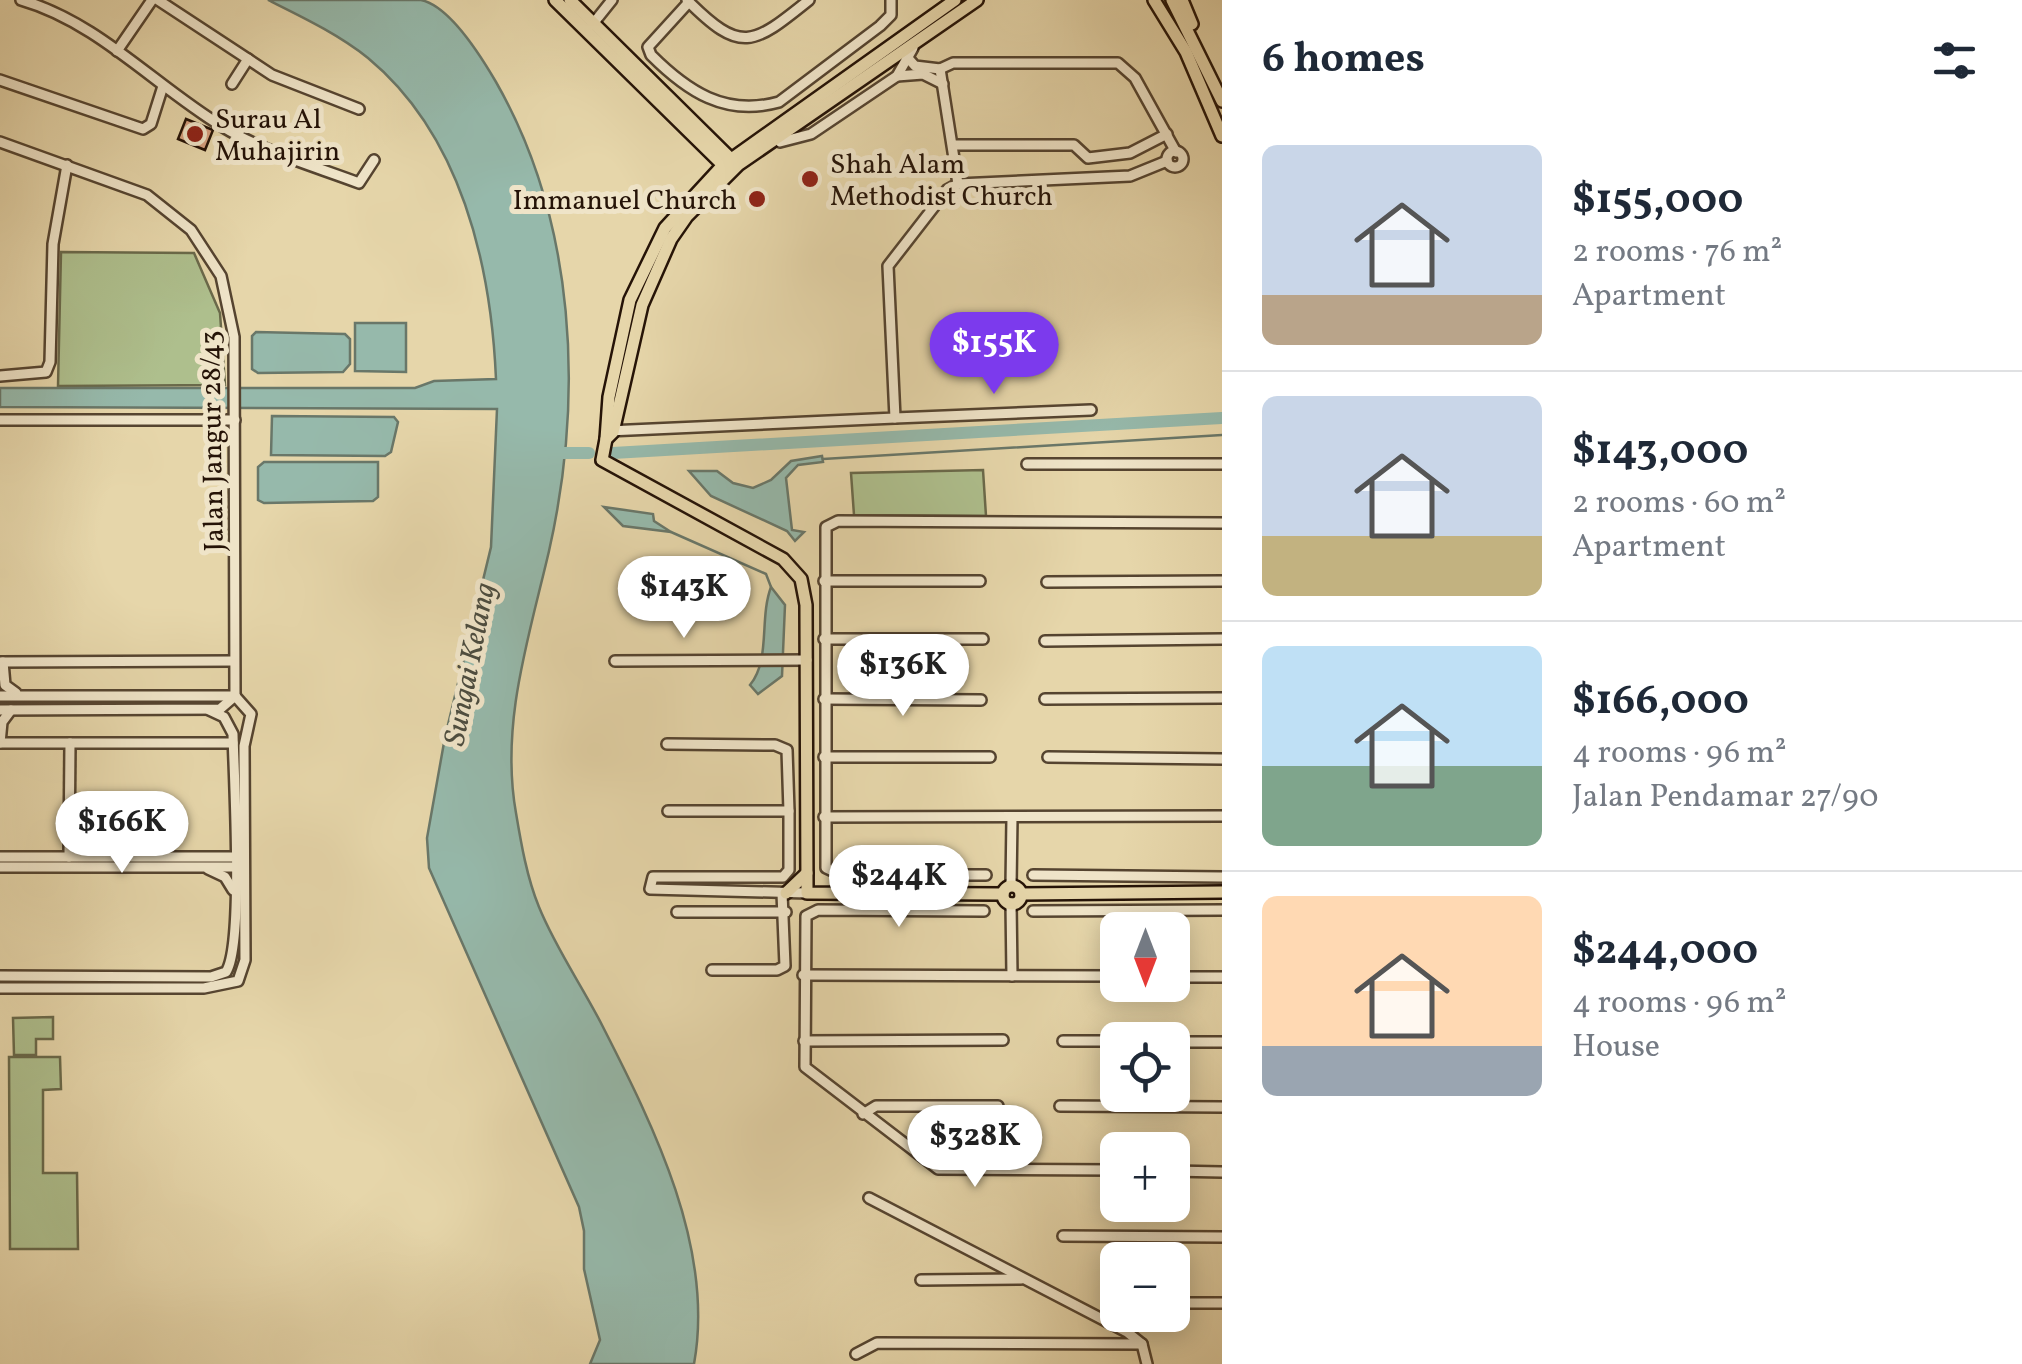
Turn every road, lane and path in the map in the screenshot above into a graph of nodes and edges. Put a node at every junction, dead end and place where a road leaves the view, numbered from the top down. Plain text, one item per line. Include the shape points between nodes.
1 (21, 0) edge
2 (155, 0) edge
3 (556, 0) edge
4 (570, 0) edge
5 (612, 0) edge
6 (808, 0) edge
7 (890, 0) edge
8 (955, 0) edge
9 (977, 0) edge
10 (1154, 0) edge
11 (1172, 0) edge
12 (1182, 0) edge
13 (688, 1) edge
14 (589, 27) junction
15 (932, 31) junction
16 (117, 51) junction
17 (907, 57) junction
18 (248, 60) junction
19 (940, 70) junction
20 (1211, 73) junction
21 (897, 76) junction
22 (0, 80) edge
23 (232, 84) dead end
24 (943, 84) junction
25 (162, 86) junction
26 (1222, 101) edge
27 (358, 109) dead end
28 (1166, 134) junction
29 (1222, 136) edge
30 (0, 142) edge
31 (711, 145) junction
32 (953, 145) junction
33 (751, 151) junction
34 (1088, 158) junction
35 (374, 160) dead end
36 (67, 165) junction
37 (730, 165) junction
38 (1090, 178) junction
39 (958, 184) junction
40 (693, 194) junction
41 (0, 376) edge
42 (1091, 410) dead end
43 (234, 416) junction
44 (896, 418) junction
45 (0, 420) edge
46 (608, 434) junction
47 (1027, 464) dead end
48 (1222, 464) edge
49 (1222, 523) edge
50 (980, 580) dead end
51 (1222, 580) edge
52 (824, 581) junction
53 (1047, 582) dead end
54 (982, 638) dead end
55 (824, 639) junction
56 (1222, 639) edge
57 (1045, 641) dead end
58 (806, 660) junction
59 (234, 661) junction
60 (615, 661) dead end
61 (2, 662) edge
62 (0, 696) edge
63 (23, 696) junction
64 (144, 696) junction
65 (236, 696) junction
66 (1222, 698) edge
67 (824, 699) junction
68 (1045, 699) dead end
69 (981, 700) dead end
70 (6, 710) edge
71 (144, 710) junction
72 (209, 710) junction
73 (0, 743) edge
74 (70, 743) junction
75 (233, 743) junction
76 (668, 744) dead end
77 (824, 757) junction
78 (990, 757) dead end
79 (1048, 757) dead end
80 (1222, 758) edge
81 (668, 811) dead end
82 (787, 811) junction
83 (1222, 816) edge
84 (824, 817) junction
85 (1012, 817) junction
86 (234, 834) junction
87 (0, 857) edge
88 (69, 857) junction
89 (198, 862) junction
90 (240, 862) junction
91 (0, 867) edge
92 (808, 873) junction
93 (986, 875) dead end
94 (1033, 875) dead end
95 (666, 877) junction
96 (1222, 877) edge
97 (235, 892) junction
98 (666, 892) junction
99 (787, 893) junction
100 (808, 893) junction
101 (1222, 893) edge
102 (1012, 894) junction
103 (1222, 910) edge
104 (984, 911) dead end
105 (1033, 911) dead end
106 (677, 912) dead end
107 (786, 912) junction
108 (712, 970) dead end
109 (0, 976) edge
110 (804, 976) junction
111 (1012, 976) junction
112 (1100, 976) edge
113 (1190, 976) edge
114 (1222, 977) edge
115 (0, 988) edge
116 (1003, 1040) dead end
117 (804, 1041) junction
118 (1063, 1041) dead end
119 (1100, 1041) edge
120 (1190, 1042) edge
121 (1222, 1042) edge
122 (998, 1106) dead end
123 (1060, 1106) dead end
124 (1222, 1107) edge
125 (863, 1114) junction
126 (1100, 1170) edge
127 (1190, 1171) edge
128 (1222, 1172) edge
129 (868, 1198) dead end
130 (1063, 1236) dead end
131 (1222, 1237) edge
132 (995, 1264) junction
133 (1024, 1279) junction
134 (921, 1280) dead end
135 (988, 1280) junction
136 (1222, 1302) edge
137 (1190, 1303) edge
138 (1100, 1318) edge
139 (1122, 1332) edge
140 (1126, 1332) edge
141 (1142, 1344) junction
142 (1109, 1345) junction
143 (856, 1354) dead end
144 (1146, 1364) edge

1 - 16 street via 71,19
2 - 16 street
2 - 18 street
3 - 14 main road
4 - 14 main road
5 - 14 street
6 - 13 street via 748,40 724,35
7 - 13 street via 890,15 880,26 779,102 766,104 701,98 651,55 652,38
8 - 33 main road
9 - 15 main road
10 - 29 main road via 1186,52
11 - 20 main road
12 - 20 main road
14 - 31 main road
15 - 17 street
15 - 33 main road
16 - 25 street
17 - 19 street via 915,66
17 - 21 street
18 - 23 street
18 - 27 street
19 - 24 street
19 - 28 street via 953,63 1118,63 1135,78
20 - 26 main road
21 - 24 street via 923,74
21 - 33 street via 811,134
22 - 25 street via 143,129 151,124
24 - 32 street
25 - 35 street via 225,128 358,183
28 - 34 street via 1130,154
28 - 38 street via 1176,152 1167,162 1130,176
30 - 36 street, Jalan Jangur 28/43
31 - 33 main road
31 - 37 main road
31 - 40 main road via 712,162
32 - 34 street via 1074,145
32 - 39 street
33 - 37 main road
34 - 38 street
36 - 41 street via 51,264 50,362 36,376
36 - 43 street, Jalan Jangur 28/43 via 147,196 191,230 214,263 228,299
37 - 40 main road
37 - 46 main road via 658,264
38 - 39 street
39 - 44 street via 888,266
40 - 46 main road via 660,236 636,283
42 - 44 street
43 - 45 street
43 - 59 street, Jalan Jangur 28/43
44 - 46 street
46 - 58 main road via 602,460 790,565 804,588
47 - 48 street
49 - 52 street via 838,521 826,527
50 - 52 street
51 - 53 street
52 - 55 street
54 - 55 street
55 - 67 street
56 - 57 street
58 - 60 street
58 - 92 main road
59 - 61 street
59 - 65 street, Jalan Jangur 28/43
61 - 63 street via 5,685
62 - 63 street
63 - 64 street
64 - 65 street
64 - 71 street
65 - 72 street via 224,708
65 - 90 street, Jalan Jangur 28/43 via 252,714 244,746
66 - 68 street
67 - 69 street
67 - 77 street
70 - 71 street
70 - 73 street
71 - 72 street
72 - 75 street via 229,723
73 - 74 street
74 - 75 street
74 - 88 street
75 - 86 street
76 - 82 street via 775,744 787,750
77 - 78 street
77 - 84 street
79 - 80 street
81 - 82 street
82 - 95 street via 789,864 783,877
83 - 85 street
84 - 85 street
84 - 93 street via 824,862 831,873
85 - 102 street
86 - 89 street via 223,850
86 - 90 street
87 - 88 street
88 - 89 street
89 - 90 street
89 - 91 street
89 - 97 street via 225,876
90 - 97 street
90 - 115 street via 245,966 232,984
92 - 99 main road
92 - 100 main road
94 - 96 street
95 - 98 street
95 - 98 street via 651,877 650,889
97 - 109 street via 233,959 220,976
98 - 99 street
99 - 100 street
99 - 107 street
100 - 102 main road
101 - 102 main road
102 - 111 street
103 - 105 street
104 - 110 street via 827,910 806,916
106 - 107 street
107 - 108 street via 784,966
110 - 111 street
110 - 117 street
111 - 112 street
113 - 114 street
116 - 117 street
117 - 125 street via 809,1073
118 - 119 street
120 - 121 street
122 - 125 street via 876,1106
123 - 124 street
125 - 126 street via 938,1169
127 - 128 street
129 - 132 street
130 - 131 street
132 - 133 street
132 - 135 street
133 - 135 street
133 - 138 street
134 - 135 street
136 - 137 street
139 - 142 street via 1122,1340
140 - 141 street
141 - 142 street
141 - 144 street
142 - 143 street via 877,1344

